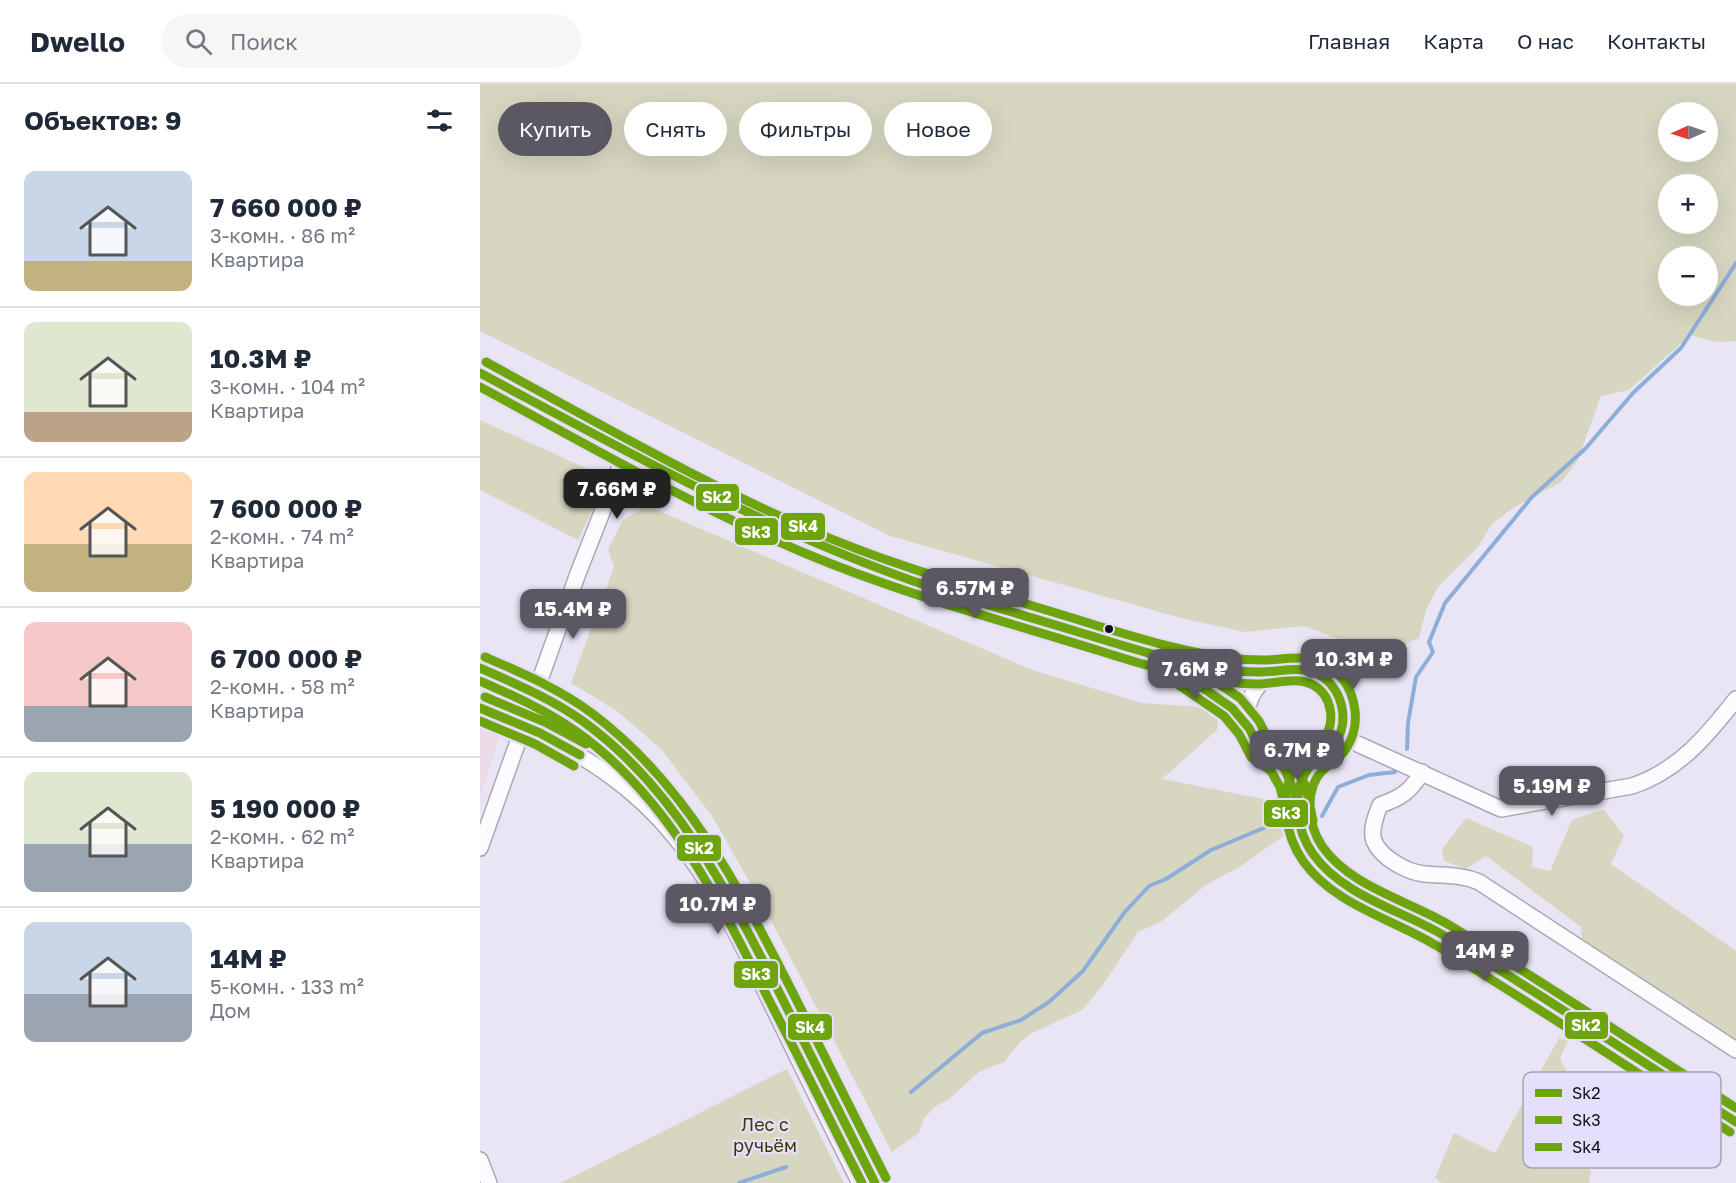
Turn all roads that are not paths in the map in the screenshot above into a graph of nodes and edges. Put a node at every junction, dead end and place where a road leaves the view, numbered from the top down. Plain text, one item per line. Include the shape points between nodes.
1 (480, 373) edge
2 (626, 451) junction
3 (1158, 657) junction
4 (480, 668) edge
5 (1274, 673) junction
6 (537, 692) junction
7 (1736, 699) edge
8 (480, 708) edge
9 (1248, 725) junction
10 (525, 726) junction
11 (1340, 736) junction
12 (1315, 761) junction
13 (1278, 762) junction
14 (1422, 772) junction
15 (1298, 800) junction
16 (480, 848) edge
17 (1736, 1050) edge
18 (1658, 1072) edge
19 (1721, 1112) edge
20 (1736, 1122) edge
21 (480, 1160) edge
22 (489, 1183) edge
23 (860, 1183) edge
24 (875, 1183) edge

1 - 2 street
2 - 3 street via 747,514 870,567
2 - 6 street
3 - 5 street via 1218,669
3 - 9 street via 1206,688
4 - 6 street
5 - 9 street via 1253,694 1247,709
5 - 11 street via 1303,668 1329,682 1343,707
6 - 10 street
6 - 24 street via 580,719 614,747 694,836 752,938
7 - 14 street via 1687,756 1653,779 1632,786 1501,809
8 - 10 street
9 - 13 street via 1261,751
10 - 16 street
10 - 23 street via 568,747 631,793 686,851 742,946
11 - 12 street
11 - 14 street
12 - 13 street via 1303,765
12 - 15 street via 1306,772
13 - 15 street
14 - 17 street via 1413,789 1380,805 1374,822 1374,841 1384,854 1404,868 1423,874 1468,877 1479,882
15 - 18 street via 1305,840 1325,869 1468,951
19 - 20 street
21 - 22 street

